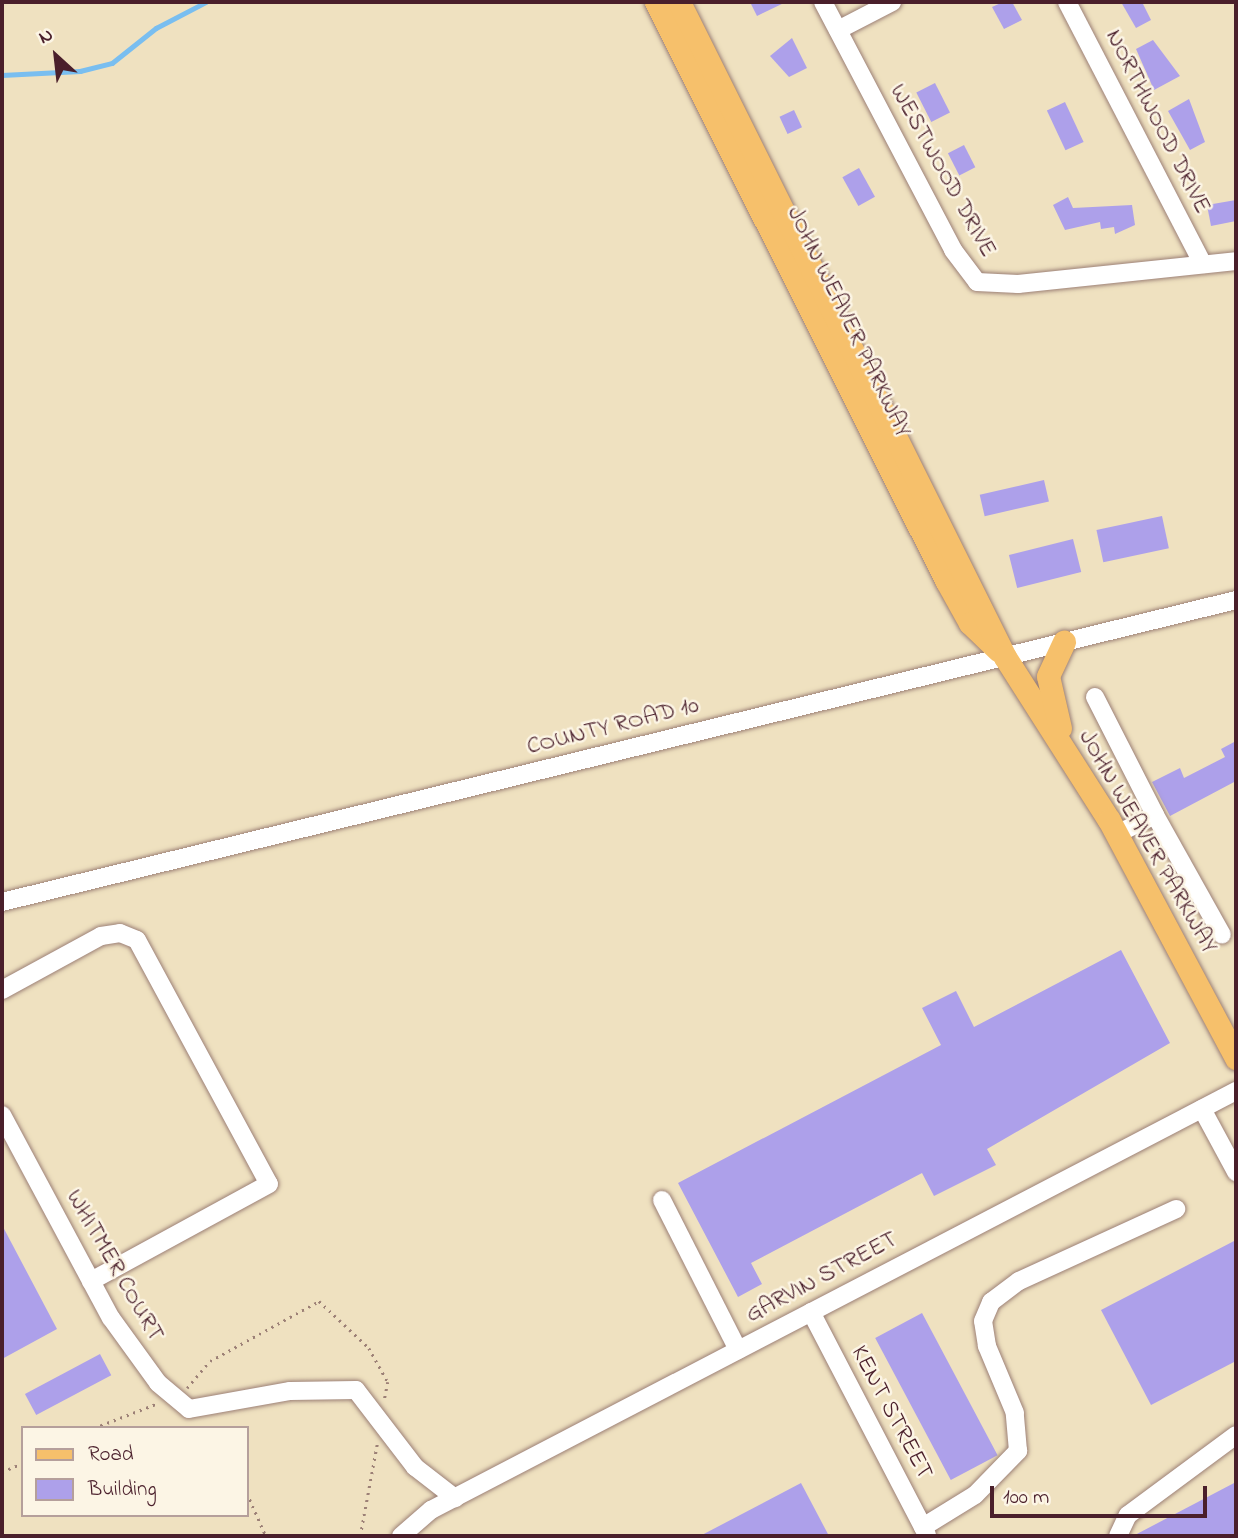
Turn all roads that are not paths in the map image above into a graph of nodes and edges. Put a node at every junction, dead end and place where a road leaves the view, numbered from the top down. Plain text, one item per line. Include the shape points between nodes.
1 (656, 2) edge
2 (679, 2) edge
3 (823, 2) edge
4 (892, 2) edge
5 (1067, 2) edge
6 (838, 30) junction
7 (1236, 261) edge
8 (1203, 264) junction
9 (1236, 600) edge
10 (1065, 642) junction
11 (1005, 657) junction
12 (1095, 697) dead end
13 (1069, 755) junction
14 (1155, 815) junction
15 (1117, 834) junction
16 (2, 902) edge
17 (1222, 935) dead end
18 (2, 990) edge
19 (1236, 1058) edge
20 (1236, 1091) edge
21 (1202, 1109) junction
22 (2, 1115) edge
23 (1236, 1172) edge
24 (662, 1200) dead end
25 (1176, 1209) dead end
26 (90, 1281) junction
27 (811, 1312) junction
28 (738, 1350) junction
29 (1236, 1435) edge
30 (455, 1498) junction
31 (925, 1532) edge
32 (401, 1536) edge
33 (1118, 1536) edge

1 - 11 main road, JOHN WEAVER PARKWAY via 946,580 970,623
2 - 11 main road, JOHN WEAVER PARKWAY
3 - 6 street, WESTWOOD DRIVE
4 - 6 street
5 - 8 street, NORTHWOOD DRIVE
6 - 8 street, WESTWOOD DRIVE via 953,250 977,282 1018,284
7 - 8 street, WESTWOOD DRIVE
9 - 10 street, COUNTY ROAD 10
10 - 11 street, COUNTY ROAD 10
10 - 13 main road via 1048,676
11 - 13 main road, JOHN WEAVER PARKWAY
11 - 16 street, COUNTY ROAD 10
12 - 14 street
13 - 15 main road, JOHN WEAVER PARKWAY
14 - 15 street
14 - 17 street
15 - 19 main road, JOHN WEAVER PARKWAY
18 - 26 street via 101,936 120,933 136,940 269,1184
20 - 21 street, GARVIN STREET
21 - 23 street
21 - 27 street, GARVIN STREET
22 - 26 street, WHITMER COURT
24 - 28 street
25 - 31 street via 1019,1281 991,1302 983,1321 987,1346 1014,1413 1018,1451 975,1495
26 - 30 street, WHITMER COURT via 133,1352 189,1409 290,1391 356,1390 415,1467
27 - 28 street, GARVIN STREET
27 - 31 street, KENT STREET
28 - 30 street, GARVIN STREET
29 - 33 street via 1128,1515
30 - 32 street, GARVIN STREET via 431,1510

